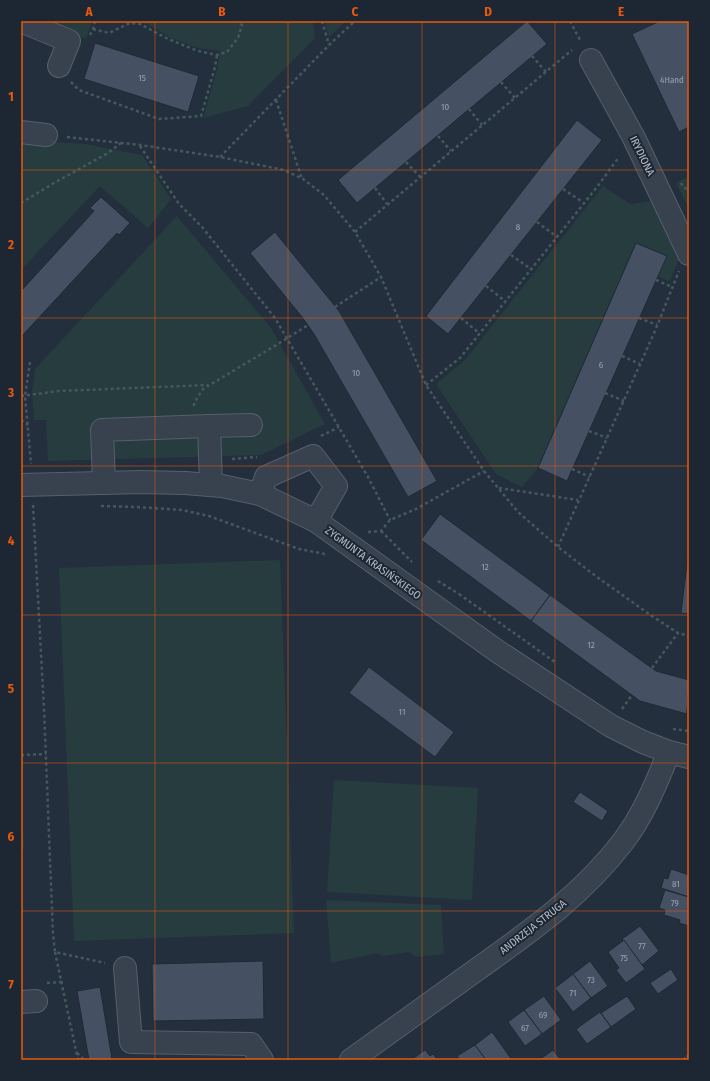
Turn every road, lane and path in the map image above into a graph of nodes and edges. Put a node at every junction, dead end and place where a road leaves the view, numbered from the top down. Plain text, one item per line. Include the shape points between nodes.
1 (21, 21) edge
2 (95, 21) edge
3 (237, 21) edge
4 (322, 21) edge
5 (355, 21) edge
6 (329, 45) junction
7 (586, 50) joint
8 (217, 55) junction
9 (532, 56) dead end
10 (59, 66) joint
11 (546, 72) junction
12 (501, 82) dead end
13 (515, 98) junction
14 (276, 100) junction
15 (469, 109) dead end
16 (482, 125) junction
17 (21, 132) edge
18 (46, 135) joint
19 (438, 136) dead end
20 (634, 138) junction
21 (121, 143) junction
22 (140, 145) junction
23 (451, 152) junction
24 (220, 156) junction
25 (406, 162) dead end
26 (420, 177) junction
27 (302, 179) junction
28 (375, 188) dead end
29 (563, 189) dead end
30 (581, 202) dead end
31 (21, 203) edge
32 (387, 204) dead end
33 (537, 222) dead end
34 (354, 232) junction
35 (557, 237) junction
36 (688, 253) edge
37 (511, 254) dead end
38 (531, 269) junction
39 (381, 276) junction
40 (656, 280) dead end
41 (486, 286) dead end
42 (672, 287) junction
43 (505, 301) junction
44 (335, 307) dead end
45 (461, 318) dead end
46 (639, 318) dead end
47 (308, 325) dead end
48 (657, 325) junction
49 (479, 333) junction
50 (287, 339) junction
51 (622, 356) dead end
52 (30, 362) dead end
53 (640, 364) junction
54 (208, 385) junction
55 (426, 385) junction
56 (606, 393) dead end
57 (21, 396) edge
58 (25, 396) junction
59 (624, 400) junction
60 (21, 420) edge
61 (251, 424) dead end
62 (28, 425) junction
63 (202, 426) junction
64 (339, 427) junction
65 (589, 431) dead end
66 (319, 438) dead end
67 (607, 438) junction
68 (262, 457) dead end
69 (210, 459) junction
70 (572, 470) dead end
71 (484, 471) junction
72 (590, 477) junction
73 (104, 483) junction
74 (31, 485) edge
75 (211, 485) junction
76 (498, 488) junction
77 (260, 494) junction
78 (578, 500) dead end
79 (40, 506) dead end
80 (98, 506) dead end
81 (390, 520) junction
82 (316, 521) junction
83 (346, 544) junction
84 (558, 547) junction
85 (459, 594) dead end
86 (678, 633) junction
87 (689, 636) edge
88 (557, 663) dead end
89 (652, 668) dead end
90 (632, 695) dead end
91 (627, 712) dead end
92 (666, 728) dead end
93 (689, 731) edge
94 (46, 754) junction
95 (21, 755) edge
96 (679, 755) edge
97 (55, 952) junction
98 (125, 968) joint
99 (77, 1052) junction
100 (78, 1060) edge
101 (84, 1060) edge
102 (262, 1060) edge
103 (351, 1060) edge

1 - 10 street via 69,41
2 - 8 path via 93,29 109,32 130,23 140,24 168,39 198,51
3 - 8 path via 242,25 238,38 227,52
4 - 6 path
5 - 6 path
6 - 14 path
7 - 11 path
7 - 20 street, IRYDIONA
8 - 10 path via 201,116 194,117 159,119 79,90 65,75 55,72
9 - 11 path
11 - 13 path
12 - 13 path
13 - 16 path
14 - 24 path
14 - 27 path
15 - 16 path
16 - 23 path
17 - 18 street
18 - 21 path
19 - 23 path
20 - 35 path
20 - 36 street, IRYDIONA
21 - 22 path
21 - 31 path
22 - 24 path
22 - 50 path via 179,204 202,227 274,318
23 - 26 path
24 - 27 path via 284,170
25 - 26 path
26 - 34 path
27 - 34 path via 324,195
28 - 32 path
29 - 30 path
33 - 35 path
34 - 39 path
35 - 38 path
36 - 42 path
37 - 38 path
38 - 43 path
39 - 44 path
39 - 55 path
40 - 42 path
41 - 43 path
42 - 48 path
43 - 49 path
45 - 49 path
46 - 48 path
47 - 50 path
48 - 53 path
49 - 55 path via 460,358
50 - 54 path
50 - 64 path
51 - 53 path
52 - 58 path
53 - 59 path
54 - 58 path via 59,391
54 - 63 path via 194,403
55 - 71 path
56 - 59 path
57 - 58 path
58 - 62 path
59 - 67 path
60 - 62 path
61 - 63 street
62 - 74 path
63 - 69 street
63 - 73 street via 102,430
64 - 66 path
64 - 81 path
65 - 67 path
67 - 72 path
68 - 69 path
69 - 75 street
70 - 72 path
71 - 76 path
71 - 81 path via 416,509
72 - 84 path
73 - 74 street, ZYGMUNTA KRASIŃSKIEGO
73 - 75 street, ZYGMUNTA KRASIŃSKIEGO
74 - 79 path
74 - 94 path
75 - 77 street, ZYGMUNTA KRASIŃSKIEGO
76 - 78 path
76 - 84 path via 518,512
77 - 82 street, ZYGMUNTA KRASIŃSKIEGO
77 - 82 street via 266,477 313,456 336,486
80 - 83 path via 182,510 209,516 299,549 317,553 338,556
81 - 83 path via 381,531 352,534
82 - 83 street, ZYGMUNTA KRASIŃSKIEGO
83 - 96 street, ZYGMUNTA KRASIŃSKIEGO via 497,651 611,726 643,742
84 - 86 path
85 - 88 path
86 - 87 path
86 - 89 path
90 - 91 path via 622,709
92 - 93 path
94 - 95 path
94 - 97 path
96 - 103 street, ANDRZEJA STRUGA via 658,778 643,810 623,842 574,896 532,930
97 - 98 path
97 - 99 path
98 - 102 street via 131,1042 251,1044
99 - 100 path
99 - 101 path

